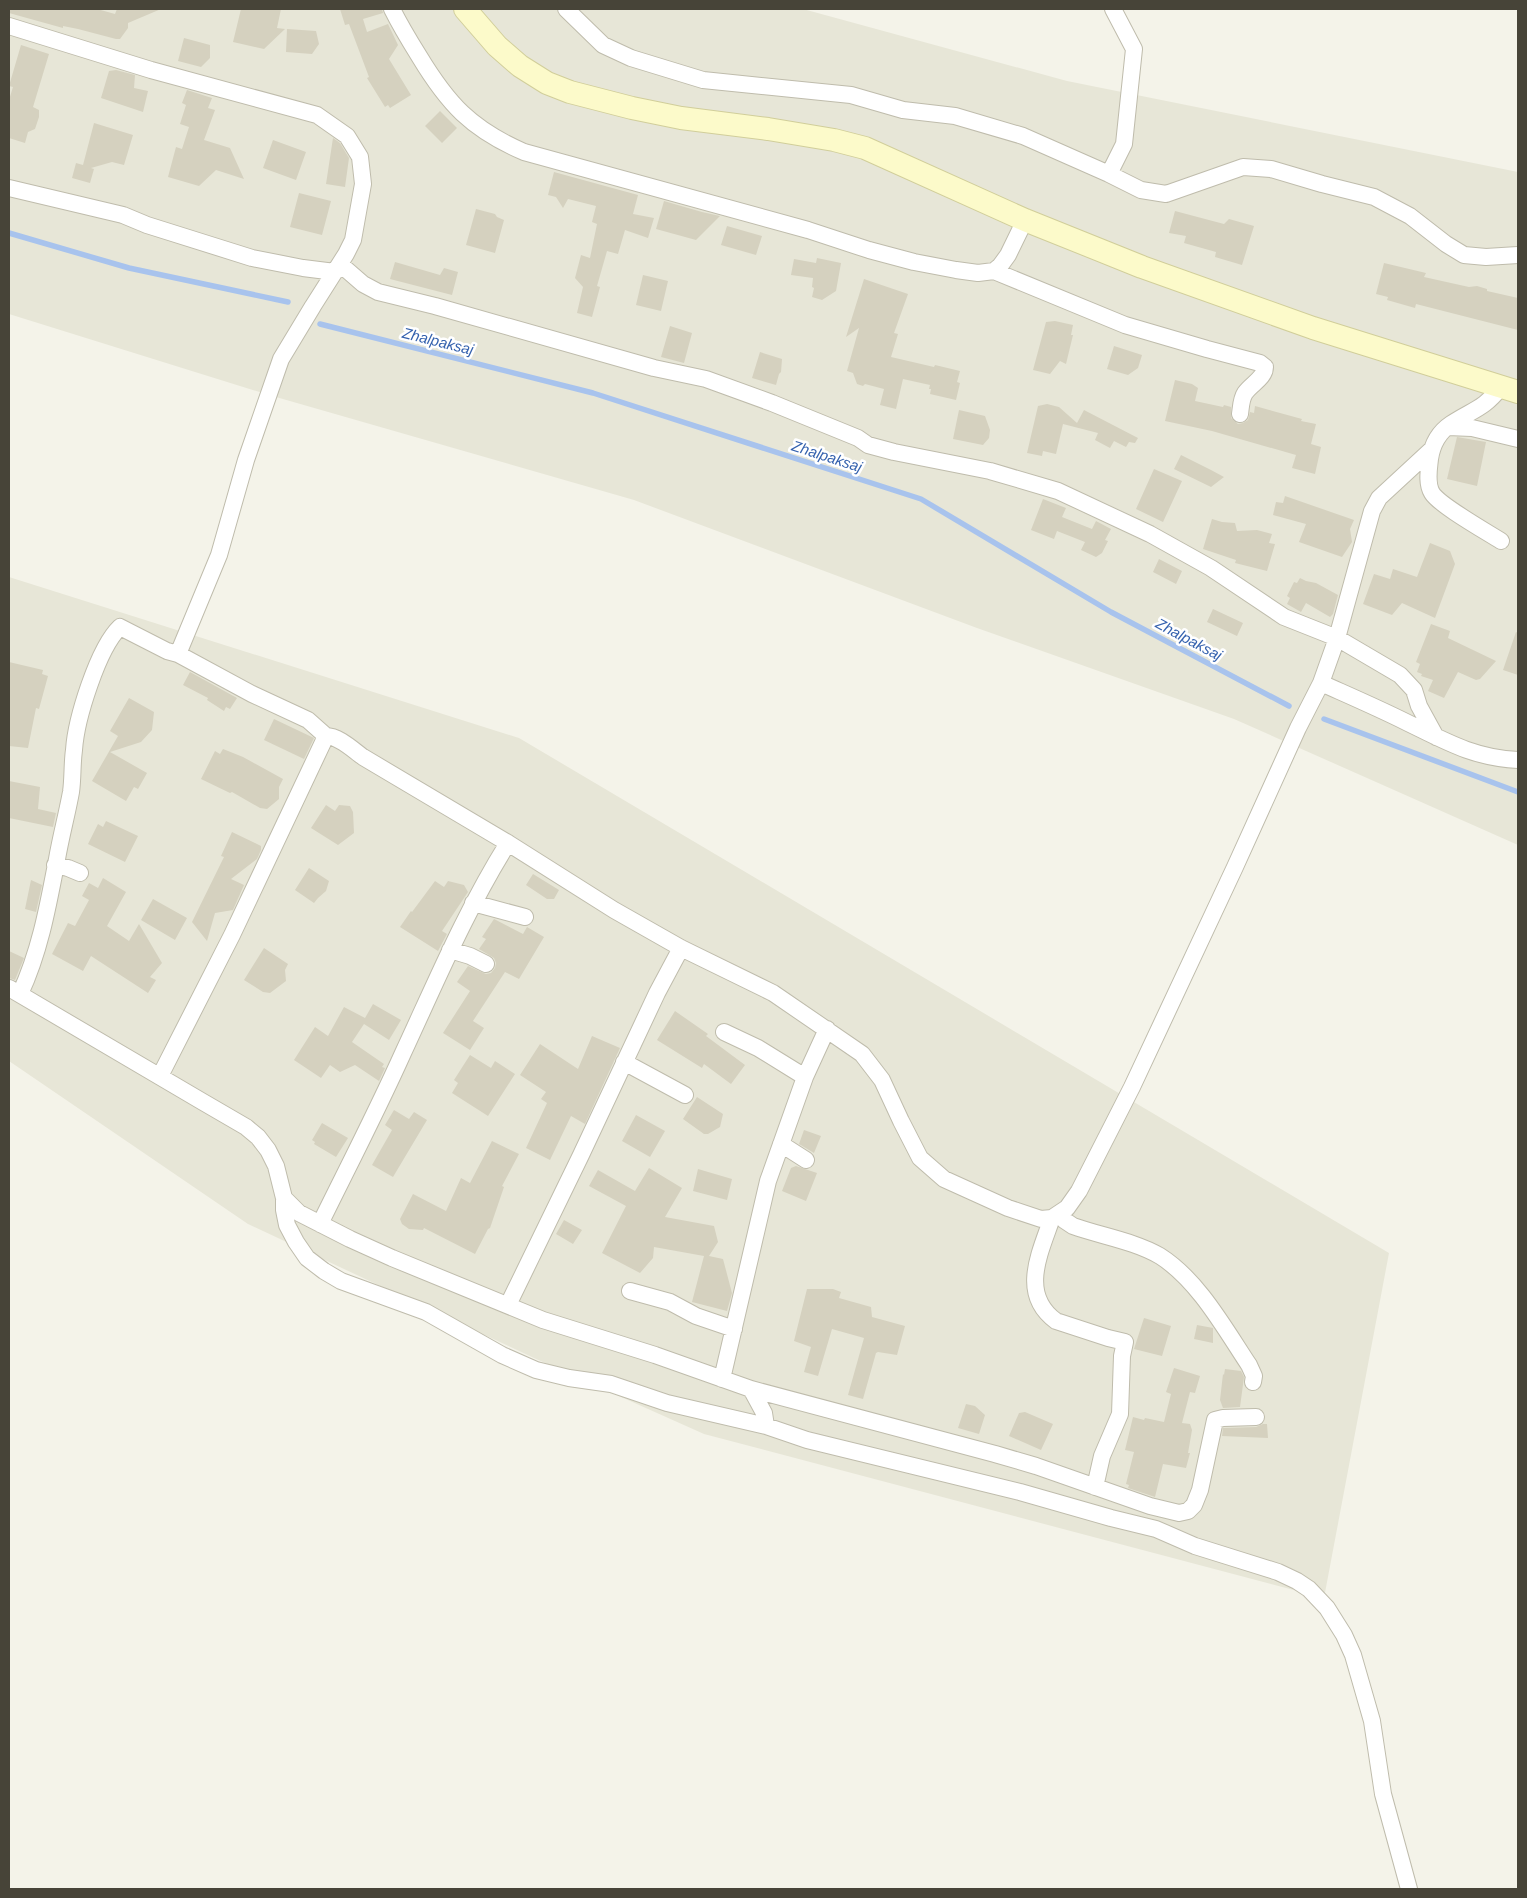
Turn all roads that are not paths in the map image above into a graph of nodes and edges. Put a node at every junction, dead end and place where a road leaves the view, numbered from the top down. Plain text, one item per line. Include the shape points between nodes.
1 (392, 9) edge
2 (464, 9) edge
3 (566, 9) edge
4 (1113, 9) edge
5 (9, 26) edge
6 (1109, 174) junction
7 (9, 188) edge
8 (1025, 220) junction
9 (1518, 255) edge
10 (338, 268) junction
11 (994, 271) junction
12 (1509, 390) edge
13 (1240, 414) dead end
14 (1448, 427) junction
15 (1518, 439) edge
16 (1432, 449) junction
17 (1501, 541) dead end
18 (1337, 638) junction
19 (178, 654) junction
20 (1322, 683) junction
21 (326, 736) junction
22 (1436, 737) junction
23 (1518, 760) edge
24 (508, 843) junction
25 (56, 865) junction
26 (80, 873) dead end
27 (473, 903) junction
28 (524, 917) dead end
29 (682, 948) junction
30 (450, 950) junction
31 (486, 964) dead end
32 (14, 991) edge
33 (827, 1029) junction
34 (724, 1032) dead end
35 (624, 1062) junction
36 (160, 1076) junction
37 (805, 1077) junction
38 (685, 1095) dead end
39 (781, 1144) junction
40 (806, 1160) dead end
41 (284, 1198) junction
42 (1057, 1215) junction
43 (320, 1224) junction
44 (630, 1291) dead end
45 (508, 1305) junction
46 (734, 1329) junction
47 (722, 1379) junction
48 (1254, 1382) dead end
49 (751, 1389) junction
50 (1256, 1418) dead end
51 (766, 1426) junction
52 (1095, 1487) junction
53 (1409, 1889) edge

1 - 11 street via 442,92 478,127 507,145 914,262 978,273
2 - 8 main road via 520,66 547,83 570,92 681,118 768,129 866,148
3 - 6 street via 603,45 630,58 703,80 851,95 903,110 955,116 1023,136
4 - 6 street via 1134,49 1124,144
5 - 10 street via 151,70 317,115 348,136 360,157 363,184 353,240
6 - 9 street via 1141,190 1166,194 1243,167 1271,168 1374,197 1410,216 1464,255
7 - 10 street via 123,215 252,258 303,268
8 - 11 street via 1008,255
8 - 12 main road via 1225,298
10 - 18 street via 378,292 654,368 706,379 858,438 868,445 990,471 1058,491 1150,534 1212,568 1284,617
10 - 19 street via 281,360 246,460 219,555
11 - 13 street via 1125,325 1260,363 1265,367 1265,373 1245,392
12 - 14 street
14 - 15 street via 1472,428
14 - 16 street
16 - 17 street via 1428,480 1432,493 1444,505
16 - 18 street via 1379,498 1372,511
18 - 20 street
18 - 22 street via 1408,682
19 - 21 street via 308,720
19 - 25 street via 120,627 114,633 85,696
20 - 22 street
20 - 42 street via 1298,728 1145,1061 1079,1191 1067,1208
21 - 24 street via 332,736
21 - 36 street via 232,935
22 - 23 street via 1478,755
24 - 27 street
24 - 29 street via 614,910
25 - 26 street
25 - 32 street via 39,945
27 - 28 street
27 - 30 street
29 - 33 street via 773,993
29 - 35 street via 656,993
30 - 31 street
30 - 43 street via 388,1088
32 - 36 street
33 - 37 street
33 - 42 street via 862,1054 873,1067 920,1158 944,1179 1041,1219
34 - 37 street via 758,1048
35 - 38 street
35 - 45 street
36 - 41 street via 258,1137 276,1166
37 - 39 street
39 - 40 street
39 - 46 street via 768,1181
41 - 43 street via 299,1212
41 - 51 street via 287,1225 296,1242 307,1258 341,1281 426,1312 502,1356 536,1370 611,1384 667,1404
42 - 48 street via 1073,1226 1159,1256 1180,1271 1195,1287 1244,1358
42 - 52 street via 1040,1253 1034,1281 1039,1303 1056,1320 1126,1342 1121,1370 1120,1414 1102,1456
43 - 45 street via 392,1258
44 - 46 street via 670,1302 696,1316
45 - 47 street via 543,1320
46 - 47 street
47 - 49 street
49 - 51 street via 764,1413
49 - 52 street via 995,1454
50 - 52 street via 1214,1420 1200,1490 1188,1511 1179,1513 1150,1506
51 - 53 street via 807,1440 1156,1528 1195,1546 1278,1572 1308,1589 1327,1608 1353,1656 1372,1721 1383,1794

